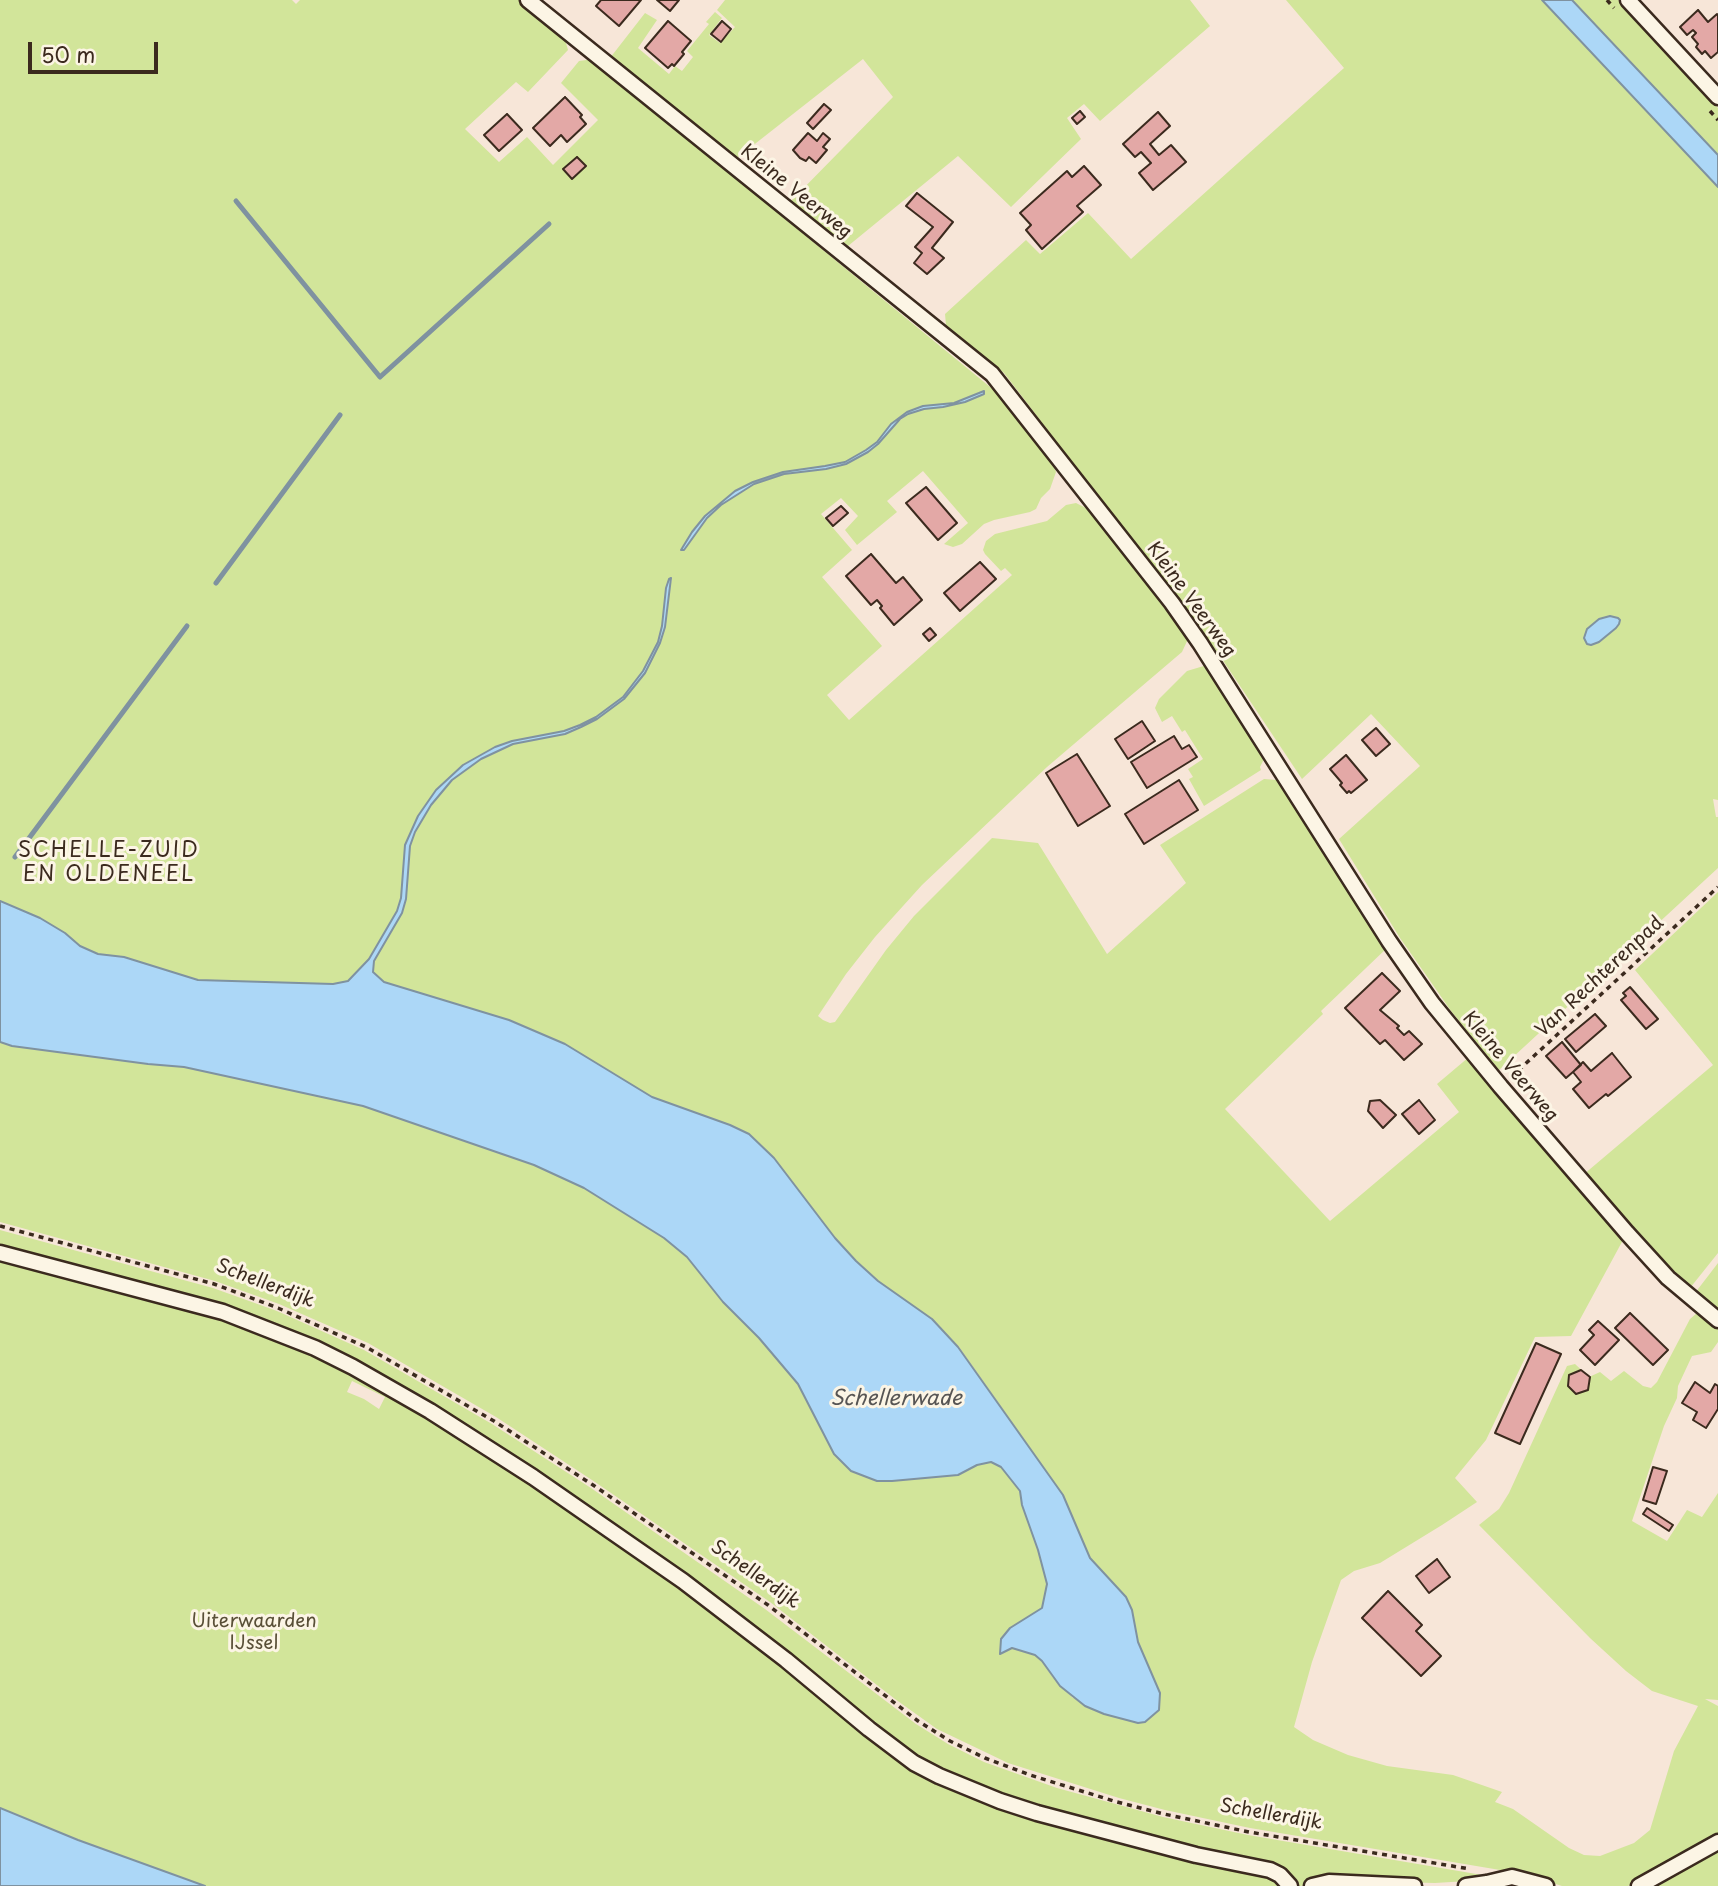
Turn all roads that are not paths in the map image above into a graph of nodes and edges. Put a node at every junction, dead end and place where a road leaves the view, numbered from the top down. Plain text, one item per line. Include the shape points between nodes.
1 (528, 0) edge
2 (1628, 0) edge
3 (1718, 97) edge
4 (0, 1253) edge
5 (1718, 1320) edge
6 (1718, 1842) edge
7 (1290, 1886) edge
8 (1312, 1886) edge
9 (1414, 1886) edge
10 (1466, 1886) edge
11 (1546, 1886) edge
12 (1639, 1886) edge

1 - 5 street, Kleine Veerweg via 992,374 1172,603 1439,1012 1641,1249
2 - 3 street
4 - 7 street via 223,1312 353,1367 533,1477 683,1581 905,1756 939,1776 1048,1816 1270,1870
6 - 12 street
8 - 9 street via 1329,1882
10 - 11 street via 1512,1877

